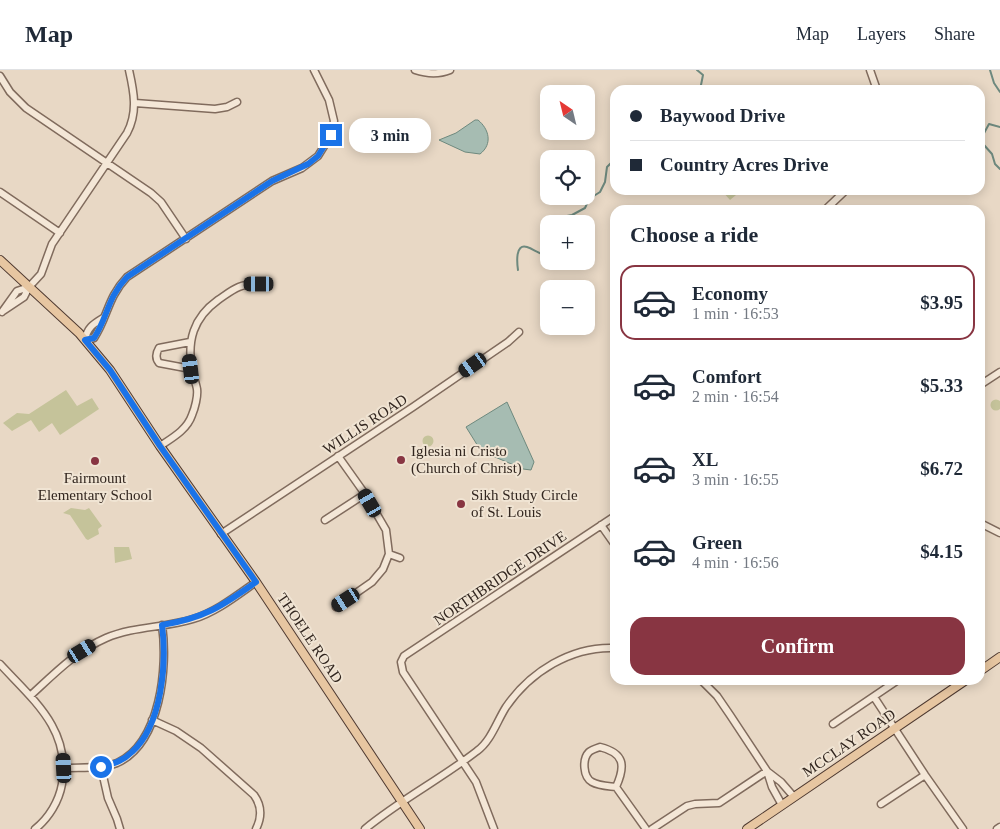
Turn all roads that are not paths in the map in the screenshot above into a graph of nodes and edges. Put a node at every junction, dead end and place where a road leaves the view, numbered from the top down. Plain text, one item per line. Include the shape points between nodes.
1 (129, 70) edge
2 (314, 70) edge
3 (415, 70) edge
4 (450, 70) edge
5 (870, 70) edge
6 (0, 76) edge
7 (2, 84) edge
8 (875, 85) edge
9 (237, 102) dead end
10 (135, 103) junction
11 (107, 163) junction
12 (0, 192) edge
13 (841, 195) edge
14 (830, 205) edge
15 (60, 233) junction
16 (186, 239) junction
17 (0, 260) edge
18 (259, 284) dead end
19 (29, 287) junction
20 (1, 313) edge
21 (519, 332) dead end
22 (85, 340) junction
23 (190, 342) junction
24 (191, 369) junction
25 (1000, 372) edge
26 (985, 382) edge
27 (160, 446) junction
28 (338, 456) junction
29 (365, 494) junction
30 (610, 519) edge
31 (325, 520) dead end
32 (602, 525) junction
33 (985, 526) edge
34 (1000, 533) edge
35 (222, 534) junction
36 (610, 538) edge
37 (388, 554) junction
38 (400, 558) dead end
39 (256, 582) junction
40 (336, 607) dead end
41 (162, 625) junction
42 (610, 648) edge
43 (1000, 657) edge
44 (0, 664) edge
45 (985, 668) edge
46 (706, 685) edge
47 (891, 685) edge
48 (959, 685) edge
49 (30, 696) junction
50 (874, 697) junction
51 (152, 720) junction
52 (833, 724) dead end
53 (894, 729) junction
54 (462, 761) junction
55 (101, 767) junction
56 (64, 768) junction
57 (766, 771) junction
58 (925, 775) junction
59 (616, 787) junction
60 (794, 797) junction
61 (402, 802) junction
62 (881, 804) dead end
63 (782, 805) junction
64 (35, 829) edge
65 (120, 829) edge
66 (256, 829) edge
67 (365, 829) edge
68 (420, 829) edge
69 (494, 829) edge
70 (646, 829) edge
71 (652, 829) edge
72 (747, 829) edge
73 (963, 829) edge

1 - 10 street
2 - 16 street via 334,116 334,128 322,151 308,164 272,181
3 - 4 street via 429,74
5 - 8 street
6 - 7 street
7 - 11 street via 26,108
9 - 10 street via 215,108
10 - 11 street via 130,127
11 - 15 street
11 - 16 street via 158,198
12 - 15 street
13 - 14 street
15 - 19 street via 52,244 41,274
16 - 22 street via 127,277 117,288 94,338
17 - 19 main road, THOELE ROAD
18 - 23 street via 240,285 213,304 195,325
19 - 20 street via 24,297
19 - 22 main road, THOELE ROAD
21 - 28 street, WILLIS ROAD
22 - 27 main road, THOELE ROAD via 110,370
23 - 24 street
23 - 24 street via 160,348 156,352 159,363
24 - 27 street via 197,388 192,416 181,431
25 - 26 street
27 - 35 main road, THOELE ROAD
28 - 29 street
28 - 35 street, WILLIS ROAD
29 - 31 street
29 - 37 street via 386,530
30 - 32 street, NORTHBRIDGE DRIVE
32 - 36 street
32 - 54 street, NORTHBRIDGE DRIVE via 404,656 402,672
33 - 34 street
35 - 39 main road, THOELE ROAD
37 - 38 street
37 - 40 street via 383,569 372,582
39 - 41 street via 203,616
39 - 61 main road, THOELE ROAD
41 - 49 street via 121,633 93,644 68,661
41 - 51 street via 163,682
42 - 54 street via 569,656 531,678 506,708 485,744
43 - 45 main road
44 - 49 street
46 - 57 street via 717,696
47 - 50 street
48 - 53 main road, MCCLAY ROAD
49 - 56 street via 54,726 61,744
50 - 52 street
50 - 53 street
51 - 55 street via 132,753 116,763
51 - 66 street via 201,748 254,795 261,812
53 - 58 street
53 - 60 main road, MCCLAY ROAD
54 - 61 street
54 - 69 street via 479,787
55 - 56 street
55 - 65 street
56 - 64 street via 58,797 50,813
57 - 60 street
57 - 63 street
57 - 71 street via 719,803 687,806
58 - 62 street
58 - 73 street
59 - 59 street via 591,782 586,776 585,760 589,752 600,747 612,750 619,757 622,766
59 - 70 street
60 - 63 main road, MCCLAY ROAD
61 - 67 street
61 - 68 main road, THOELE ROAD
63 - 72 main road, MCCLAY ROAD

